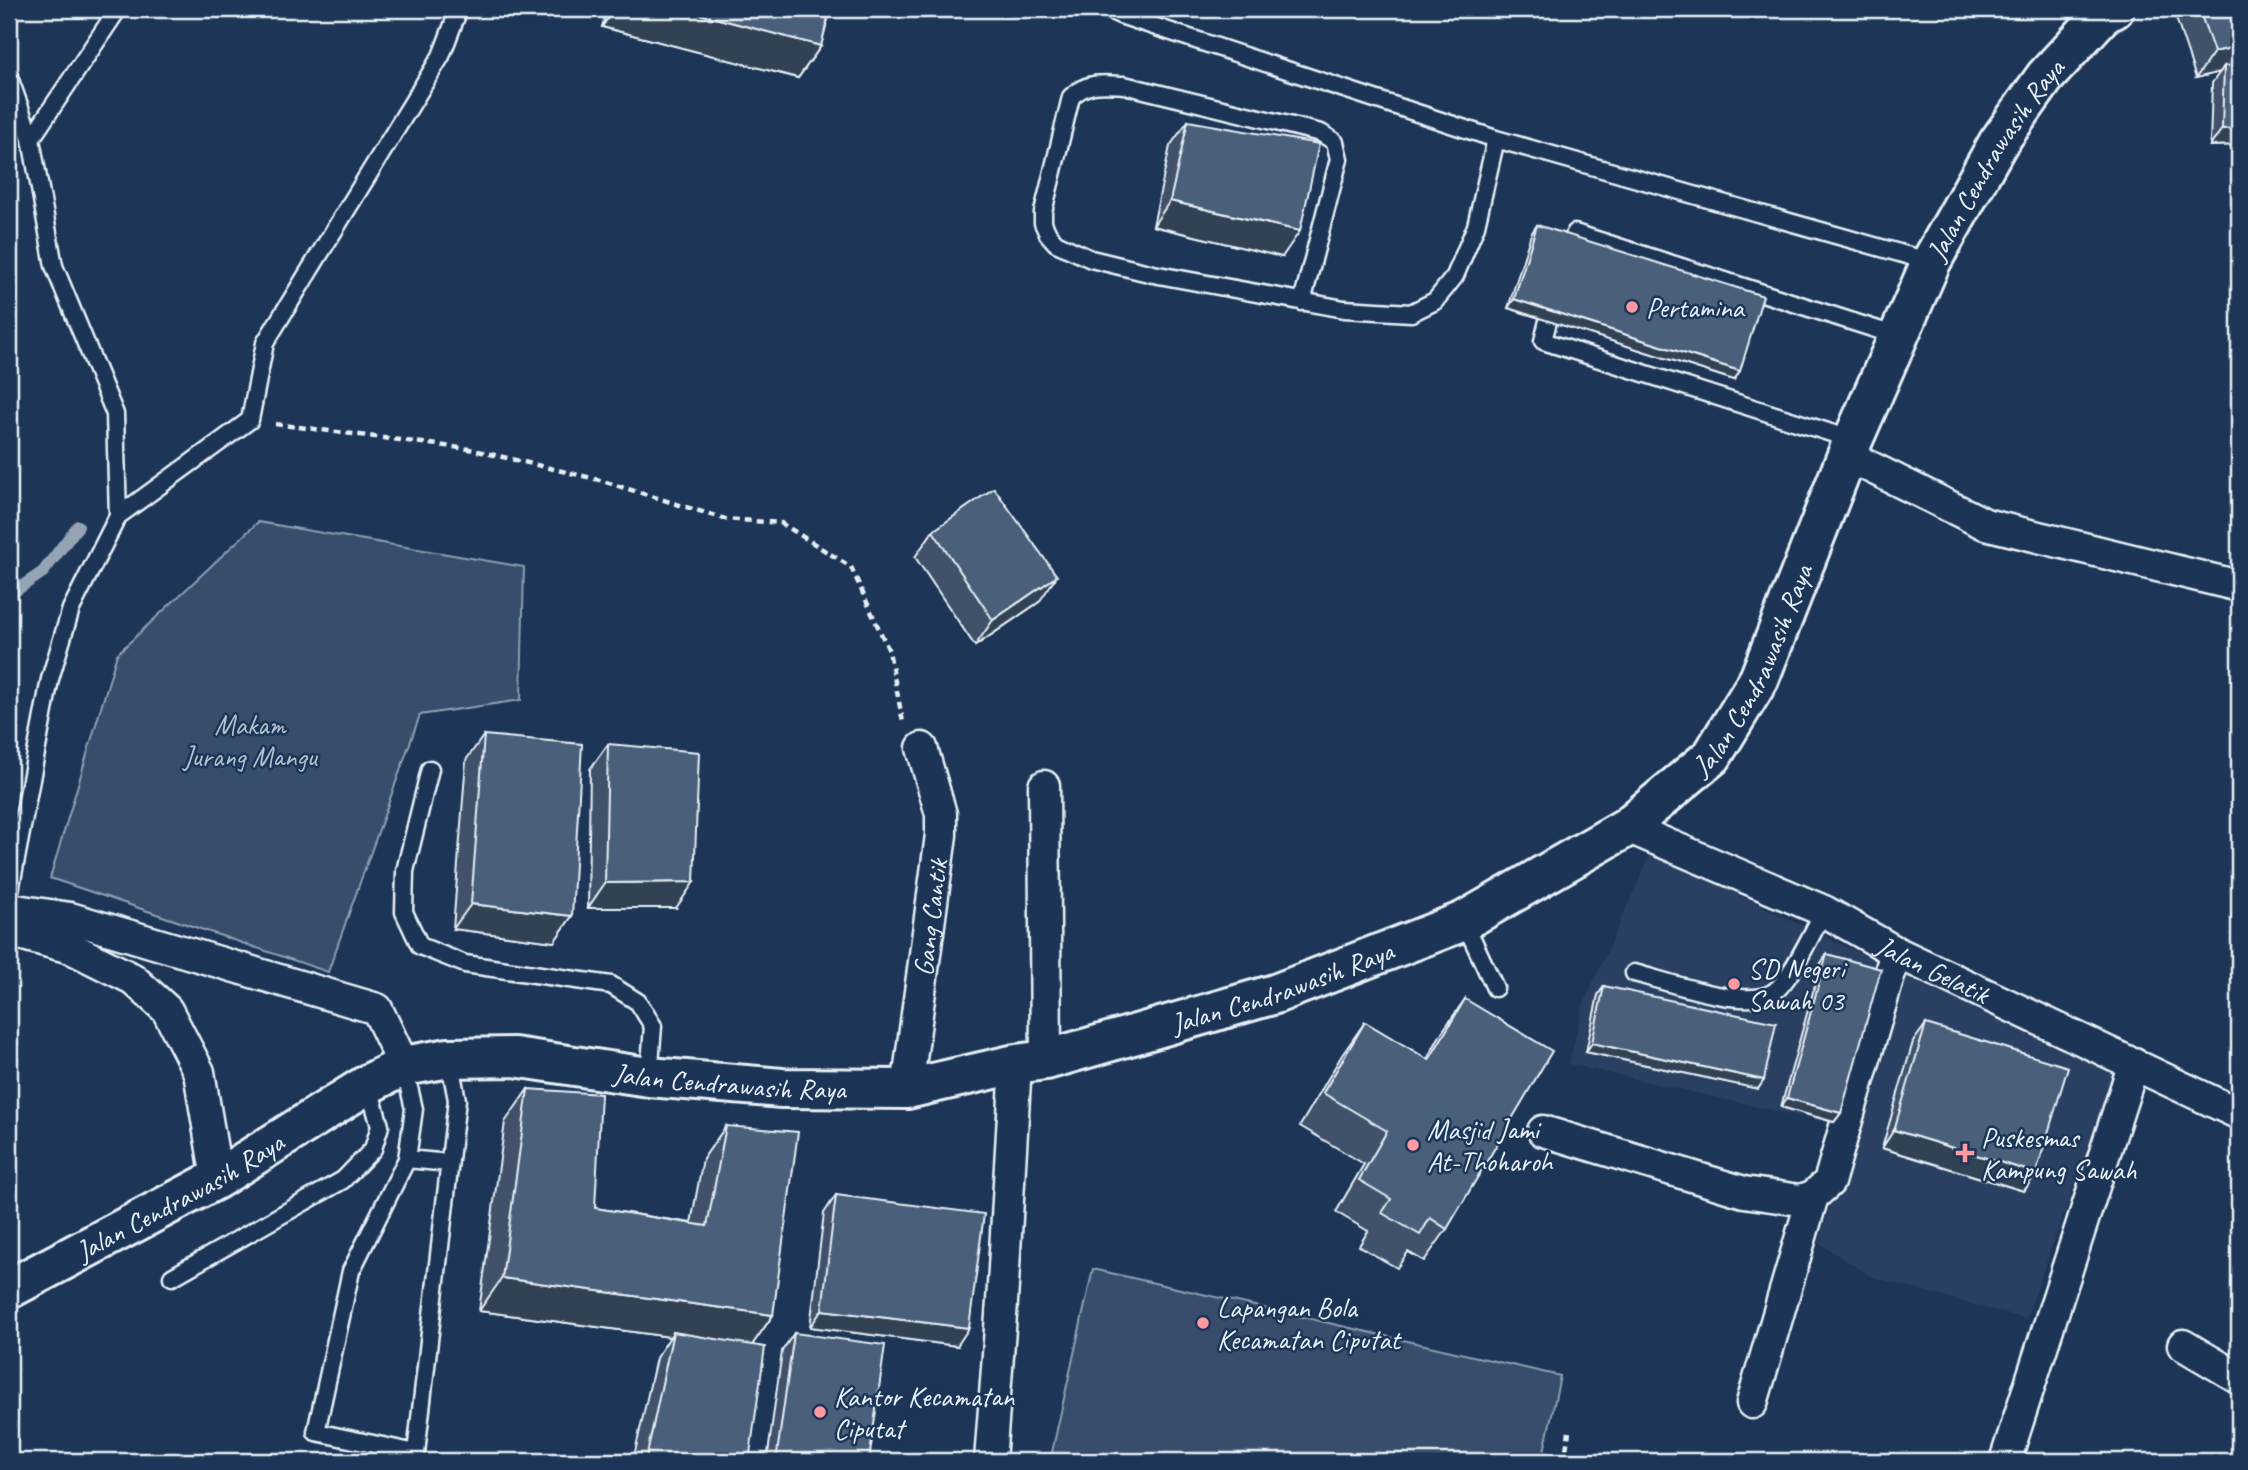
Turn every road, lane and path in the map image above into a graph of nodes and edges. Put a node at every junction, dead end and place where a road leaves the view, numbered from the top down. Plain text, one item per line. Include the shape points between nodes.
1 (118, 9) edge
2 (459, 9) edge
3 (2104, 10) edge
4 (1114, 12) edge
5 (9, 77) edge
6 (31, 139) junction
7 (1496, 139) junction
8 (1571, 247) edge
9 (1931, 261) junction
10 (1302, 302) junction
11 (1548, 321) edge
12 (1897, 336) junction
13 (250, 421) junction
14 (1850, 448) junction
15 (118, 516) junction
16 (2239, 586) edge
17 (922, 748) joint
18 (430, 769) dead end
19 (1044, 786) dead end
20 (1628, 827) junction
21 (9, 895) edge
22 (9, 909) edge
23 (1824, 911) junction
24 (1464, 921) junction
25 (9, 931) edge
26 (1896, 952) junction
27 (1634, 973) dead end
28 (1495, 988) dead end
29 (449, 1058) junction
30 (1031, 1062) junction
31 (2134, 1063) junction
32 (404, 1066) junction
33 (649, 1077) junction
34 (368, 1084) junction
35 (907, 1088) junction
36 (2239, 1114) edge
37 (1543, 1131) dead end
38 (407, 1159) junction
39 (449, 1163) junction
40 (217, 1179) junction
41 (1813, 1196) junction
42 (172, 1277) dead end
43 (9, 1289) edge
44 (2183, 1345) dead end
45 (2239, 1378) edge
46 (1752, 1403) dead end
47 (1569, 1432) dead end
48 (990, 1461) edge
49 (1564, 1461) edge
50 (2005, 1461) edge

1 - 6 lane
2 - 13 lane via 441,56 265,343
3 - 9 main road, Jalan Cendrawasih Raya via 2045,77 1998,143
4 - 7 lane
5 - 6 lane
6 - 15 lane via 54,266 115,414
7 - 9 lane
7 - 10 lane via 1476,226 1455,276 1435,301 1411,313
8 - 12 lane via 1575,233
9 - 12 main road, Jalan Cendrawasih Raya
10 - 10 lane via 1091,260 1056,243 1043,223 1043,212 1071,97 1079,88 1095,83 1124,85 1321,133 1335,142 1339,159
11 - 14 lane via 1543,341
12 - 14 main road, Jalan Cendrawasih Raya
13 - 15 lane
13 - 17 path via 469,449 596,479 725,519 781,523 852,567 888,651 903,723
14 - 16 street via 1985,523
14 - 20 main road, Jalan Cendrawasih Raya via 1759,679 1712,756
15 - 21 lane via 71,609 53,668
17 - 35 street, Gang Cantik via 941,814 941,835
18 - 33 lane via 405,870 404,912 420,946 465,964 611,985 638,1002 653,1026
19 - 30 street
20 - 23 street, Jalan Gelatik
20 - 24 main road, Jalan Cendrawasih Raya
22 - 32 street via 71,918 377,1009
23 - 26 street, Jalan Gelatik
23 - 27 lane via 1786,979 1773,993 1756,999 1734,999
24 - 28 lane
24 - 30 main road, Jalan Cendrawasih Raya via 1275,994
25 - 40 street via 71,948 133,979 167,1010 199,1072
26 - 31 street, Jalan Gelatik
26 - 41 street via 1829,1182
29 - 32 main road, Jalan Cendrawasih Raya
29 - 33 main road, Jalan Cendrawasih Raya via 514,1057
29 - 39 lane via 457,1100
30 - 35 main road, Jalan Cendrawasih Raya
30 - 48 street via 1003,1289
31 - 36 street, Jalan Gelatik
31 - 50 street
32 - 34 main road, Jalan Cendrawasih Raya
32 - 38 lane via 414,1109
33 - 35 main road, Jalan Cendrawasih Raya via 782,1088
34 - 40 main road, Jalan Cendrawasih Raya
34 - 42 lane via 380,1126 373,1149 343,1180
37 - 41 street via 1744,1192 1800,1200
38 - 39 lane
38 - 39 lane via 351,1271 316,1432 415,1452
40 - 43 main road, Jalan Cendrawasih Raya
41 - 46 street
44 - 45 street
47 - 49 path

